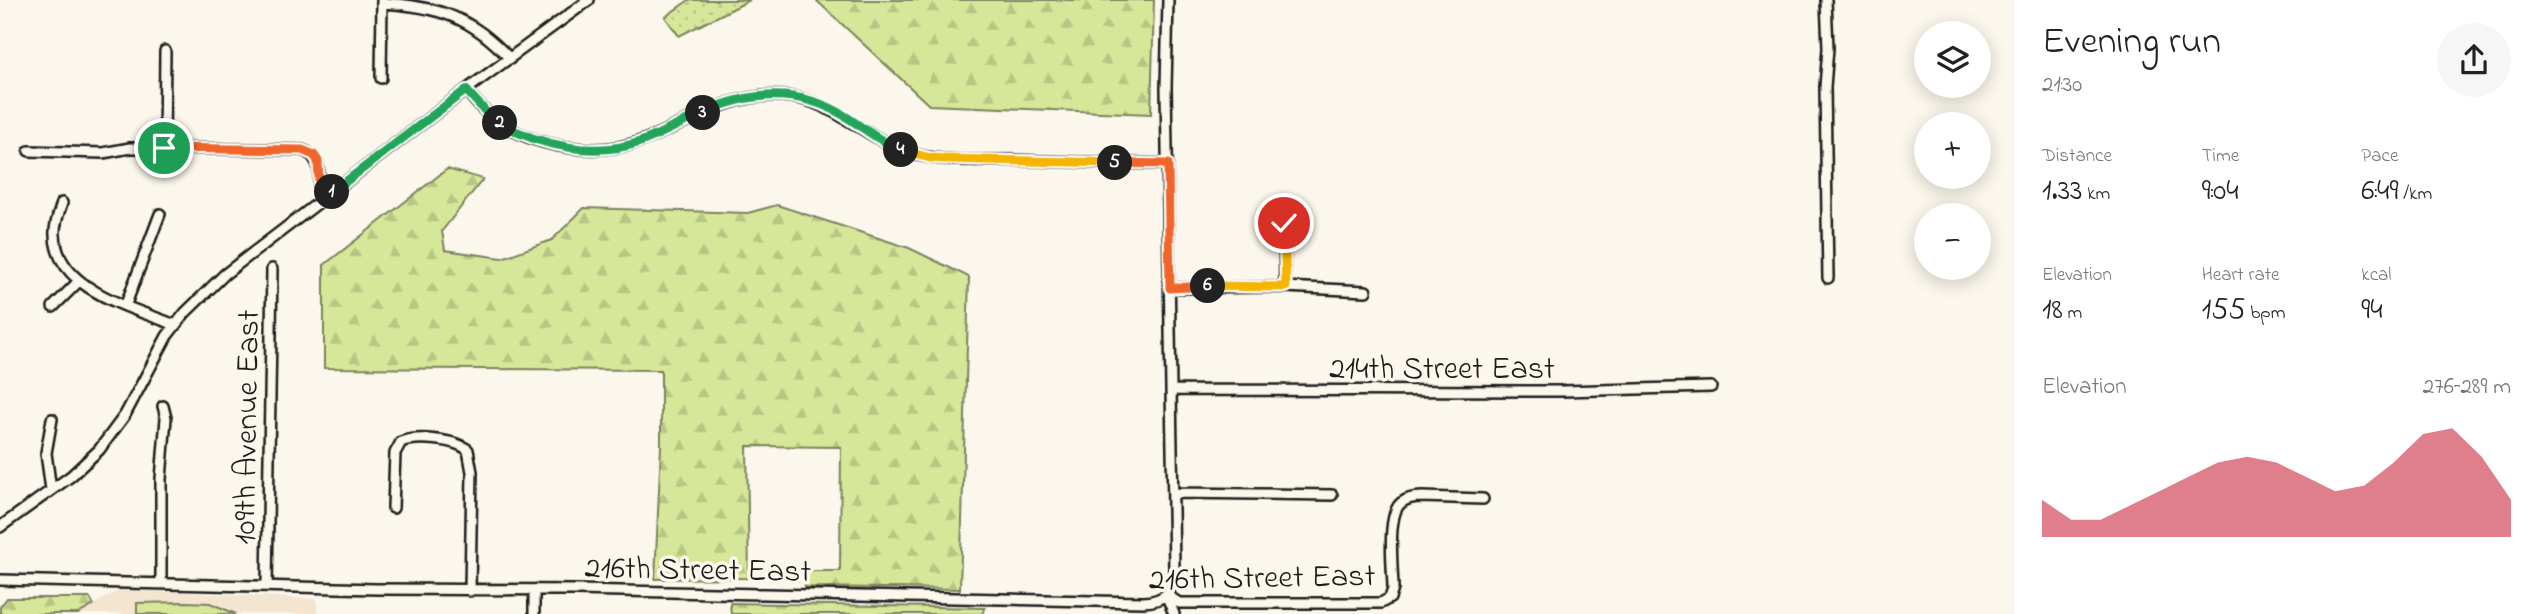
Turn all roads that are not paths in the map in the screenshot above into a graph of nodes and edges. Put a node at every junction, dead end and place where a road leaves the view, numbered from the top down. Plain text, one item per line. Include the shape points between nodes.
1 (589, 0) edge
2 (1168, 0) edge
3 (1826, 0) edge
4 (382, 2) edge
5 (164, 51) dead end
6 (510, 59) junction
7 (381, 78) dead end
8 (466, 90) junction
9 (164, 148) junction
10 (29, 151) dead end
11 (1168, 164) junction
12 (320, 201) junction
13 (62, 203) dead end
14 (160, 214) dead end
15 (1284, 223) dead end
16 (272, 269) dead end
17 (1828, 278) dead end
18 (79, 281) junction
19 (1286, 287) junction
20 (1170, 288) junction
21 (1366, 291) dead end
22 (126, 304) junction
23 (53, 307) dead end
24 (175, 325) junction
25 (1712, 387) dead end
26 (1172, 390) junction
27 (163, 406) dead end
28 (52, 419) dead end
29 (51, 490) junction
30 (1174, 493) junction
31 (1332, 495) dead end
32 (1483, 499) dead end
33 (393, 508) dead end
34 (0, 527) edge
35 (0, 580) edge
36 (161, 584) junction
37 (267, 586) junction
38 (534, 590) junction
39 (470, 591) junction
40 (1167, 596) junction
41 (534, 614) edge
42 (1174, 614) edge

1 - 6 street
2 - 11 street
3 - 17 street
4 - 6 street via 459,18
4 - 7 street
5 - 9 street
6 - 8 street
8 - 11 street via 510,129 545,142 586,149 642,141 736,100 784,96 829,108 891,146 930,158
8 - 12 street
9 - 10 street via 103,153
9 - 12 street via 309,152 318,161
11 - 20 street
12 - 24 street via 243,258
13 - 18 street via 55,238
14 - 22 street
15 - 19 street
16 - 37 street, 109th Avenue East
18 - 22 street
18 - 23 street
19 - 20 street
19 - 21 street
20 - 26 street
22 - 24 street
24 - 29 street via 114,433
25 - 26 street, 214th Street East
26 - 30 street
27 - 36 street
28 - 29 street via 46,453
29 - 34 street
30 - 31 street
30 - 40 street via 1174,583
32 - 40 street, 216th Street East via 1412,497 1401,502 1393,514 1393,589 1386,602 1240,605 1179,603
33 - 39 street via 395,453 401,442 433,440 468,450 472,472
35 - 36 street, 216th Street East
36 - 37 street, 216th Street East
37 - 39 street, 216th Street East
38 - 39 street, 216th Street East
38 - 40 street, 216th Street East via 1143,602
38 - 41 street
40 - 42 street

